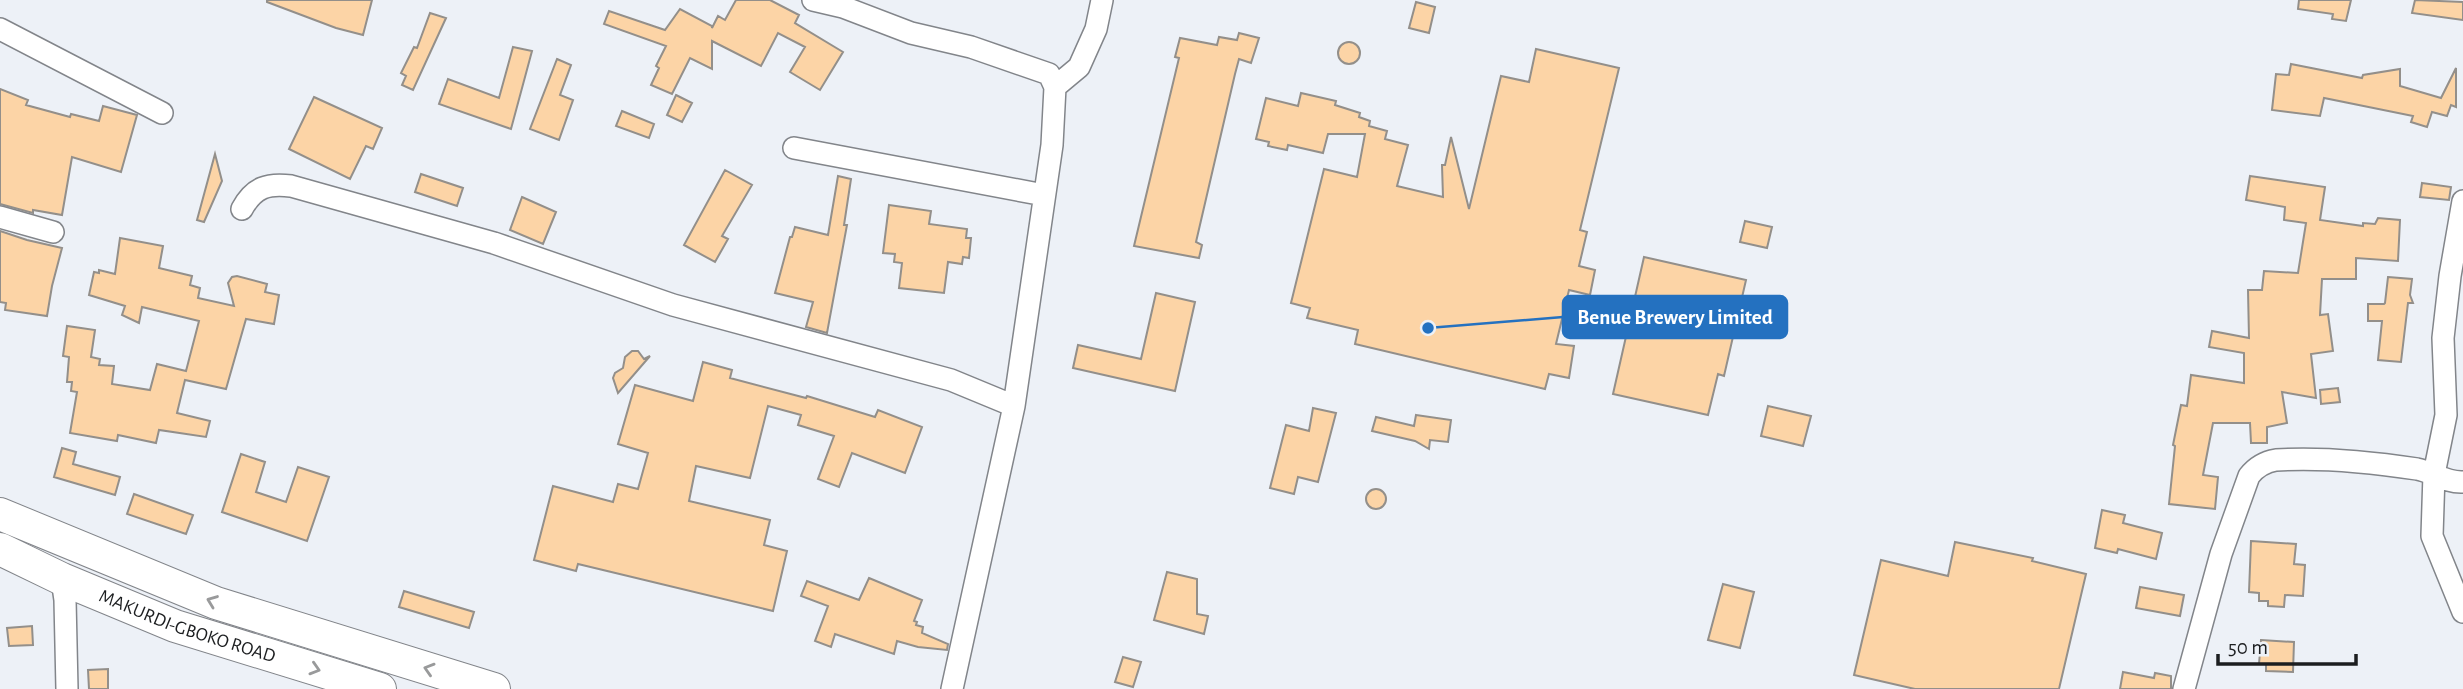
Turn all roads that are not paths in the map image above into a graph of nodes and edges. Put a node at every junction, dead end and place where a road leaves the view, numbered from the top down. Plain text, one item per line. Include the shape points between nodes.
1 (813, 0) edge
2 (1102, 0) edge
3 (0, 29) edge
4 (1055, 87) junction
5 (162, 113) dead end
6 (794, 148) dead end
7 (1044, 195) junction
8 (2463, 201) edge
9 (242, 209) dead end
10 (0, 217) edge
11 (53, 232) dead end
12 (1014, 406) junction
13 (2434, 474) junction
14 (2463, 482) edge
15 (0, 514) edge
16 (0, 550) edge
17 (62, 579) junction
18 (2463, 612) edge
19 (67, 689) edge
20 (380, 689) edge
21 (494, 689) edge
22 (952, 689) edge
23 (2185, 689) edge

1 - 4 street via 1049,74
2 - 4 street via 1096,29 1079,67
3 - 5 street
4 - 7 street
6 - 7 street
7 - 12 street
8 - 13 street via 2443,338 2446,415
9 - 12 street via 260,189 274,184 291,186 494,243 673,305 951,380
10 - 11 street
12 - 22 street
13 - 14 street
13 - 18 street via 2432,536
13 - 23 street via 2356,462 2292,459 2268,461 2254,470 2221,554
21 -> 15 main road via 216,603
16 - 17 main road, MAKURDI-GBOKO ROAD
17 - 19 street
17 -> 20 main road, MAKURDI-GBOKO ROAD via 175,626

